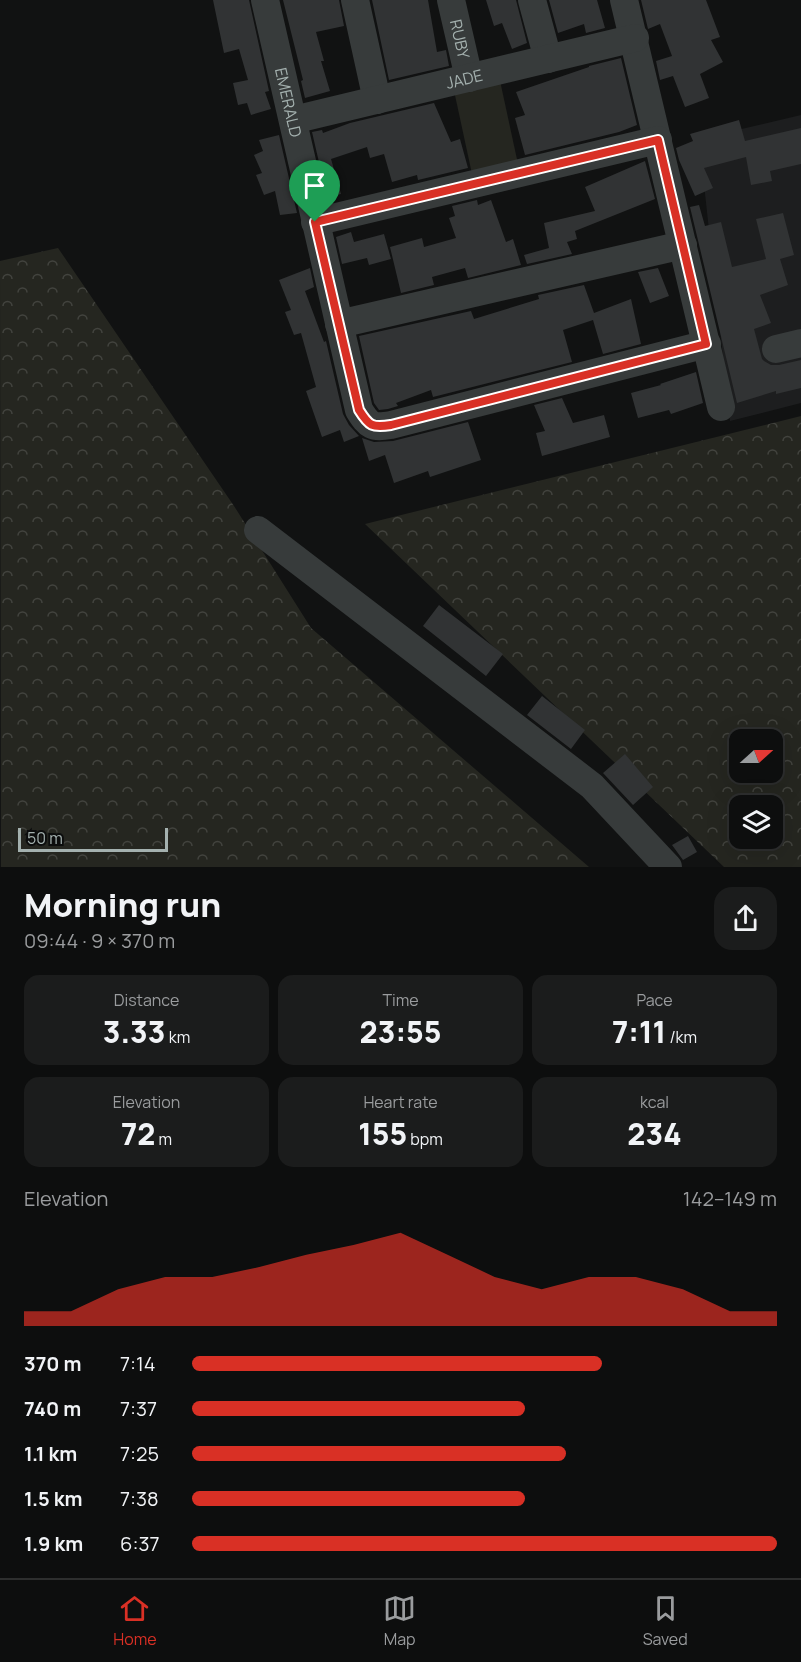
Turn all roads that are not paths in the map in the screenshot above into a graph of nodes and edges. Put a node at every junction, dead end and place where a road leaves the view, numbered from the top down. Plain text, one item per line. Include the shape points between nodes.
1 (265, 0) edge
2 (355, 0) edge
3 (451, 0) edge
4 (532, 0) edge
5 (624, 0) edge
6 (635, 38) junction
7 (548, 59) junction
8 (469, 78) junction
9 (377, 100) junction
10 (293, 120) junction
11 (658, 140) junction
12 (315, 222) junction
13 (683, 245) junction
14 (339, 324) junction
15 (706, 344) junction
16 (721, 407) dead end
17 (258, 530) dead end
18 (668, 867) edge

1 - 10 street, EMERALD
2 - 9 street
3 - 8 street, RUBY
4 - 7 street
5 - 6 street
6 - 7 street, JADE
6 - 11 street
7 - 8 street, JADE
8 - 9 street, JADE
9 - 10 street, JADE
10 - 12 street, EMERALD
11 - 12 street
11 - 13 street
12 - 14 street, EMERALD
13 - 14 street
13 - 15 street
14 - 15 street, EMERALD via 359,410 368,423 378,427
15 - 16 street
17 - 18 street via 592,786

